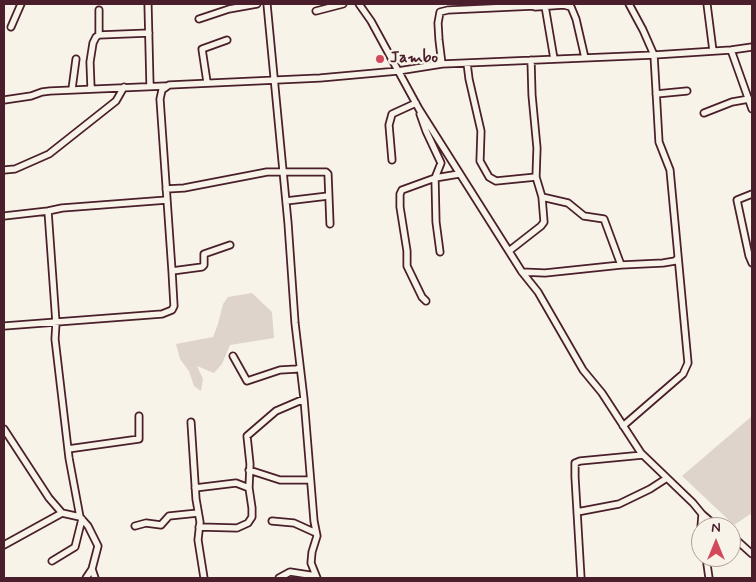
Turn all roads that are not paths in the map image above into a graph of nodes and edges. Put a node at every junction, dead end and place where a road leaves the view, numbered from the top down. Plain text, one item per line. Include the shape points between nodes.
1 (21, 4) edge
2 (148, 4) edge
3 (258, 4) edge
4 (267, 4) edge
5 (343, 4) edge
6 (359, 4) edge
7 (629, 4) edge
8 (707, 4) edge
9 (534, 5) edge
10 (545, 6) junction
11 (99, 10) dead end
12 (316, 11) dead end
13 (199, 19) dead end
14 (11, 27) dead end
15 (149, 33) junction
16 (99, 35) junction
17 (227, 40) dead end
18 (752, 47) edge
19 (731, 50) junction
20 (713, 52) junction
21 (654, 55) junction
22 (586, 58) junction
23 (76, 59) dead end
24 (554, 59) junction
25 (531, 60) junction
26 (467, 63) junction
27 (442, 64) junction
28 (398, 72) junction
29 (275, 80) junction
30 (207, 82) junction
31 (150, 86) junction
32 (166, 86) junction
33 (124, 87) junction
34 (90, 88) junction
35 (72, 89) junction
36 (687, 91) dead end
37 (656, 94) junction
38 (749, 99) junction
39 (4, 100) edge
40 (416, 103) junction
41 (419, 109) junction
42 (752, 109) edge
43 (704, 113) dead end
44 (392, 160) dead end
45 (4, 170) edge
46 (283, 172) junction
47 (459, 174) junction
48 (536, 177) junction
49 (435, 178) junction
50 (166, 189) junction
51 (752, 194) edge
52 (328, 196) junction
53 (542, 197) junction
54 (166, 200) junction
55 (286, 201) junction
56 (48, 211) junction
57 (4, 216) edge
58 (330, 224) dead end
59 (230, 245) dead end
60 (509, 251) junction
61 (440, 252) dead end
62 (678, 258) junction
63 (752, 263) edge
64 (620, 264) junction
65 (172, 271) junction
66 (522, 272) junction
67 (426, 301) dead end
68 (56, 323) junction
69 (4, 326) edge
70 (233, 356) dead end
71 (300, 367) junction
72 (304, 399) junction
73 (139, 416) dead end
74 (191, 422) dead end
75 (623, 426) junction
76 (4, 429) edge
77 (68, 449) junction
78 (643, 455) junction
79 (249, 470) junction
80 (667, 478) junction
81 (310, 480) junction
82 (195, 488) junction
83 (249, 488) junction
84 (577, 512) junction
85 (62, 513) junction
86 (198, 513) junction
87 (702, 514) junction
88 (702, 517) edge
89 (705, 517) edge
90 (81, 518) junction
91 (272, 521) dead end
92 (135, 526) dead end
93 (199, 527) junction
94 (316, 533) junction
95 (741, 544) edge
96 (4, 545) edge
97 (752, 554) edge
98 (52, 561) dead end
99 (92, 570) junction
100 (316, 577) edge
101 (86, 578) edge
102 (95, 578) edge
103 (204, 578) edge
104 (279, 578) edge
105 (581, 578) edge

1 - 14 street
2 - 15 street
3 - 13 street
4 - 29 street
5 - 12 street
6 - 28 street
7 - 21 street
8 - 20 street
9 - 10 street
9 - 27 street via 440,12
10 - 22 street via 571,8
10 - 24 street
11 - 16 street
15 - 16 street
15 - 31 street
16 - 34 street via 93,43
17 - 30 street via 202,49
18 - 19 street
19 - 20 street
19 - 38 street
20 - 21 street
21 - 22 street
21 - 37 street
22 - 24 street
23 - 35 street
24 - 25 street
25 - 26 street
25 - 48 street
26 - 27 street
26 - 48 street via 480,131 480,161 489,177 496,181
27 - 28 street
28 - 29 street
28 - 40 street
29 - 30 street
29 - 46 street
30 - 32 street
31 - 32 street
31 - 33 street
32 - 50 street via 160,99
33 - 34 street
33 - 45 street via 116,101 49,154 15,169
34 - 35 street
35 - 39 street
36 - 37 street
37 - 62 street via 659,142 670,170
38 - 42 street
38 - 43 street
40 - 41 street
40 - 44 street via 392,114 389,125
41 - 47 street
41 - 49 street via 442,163
46 - 50 street
46 - 52 street via 326,172
46 - 55 street
47 - 49 street
47 - 60 street
48 - 53 street
49 - 61 street
49 - 67 street via 402,190 399,199 407,266
50 - 54 street
51 - 63 street via 737,200
52 - 55 street
52 - 58 street
53 - 60 street via 542,224
53 - 64 street via 560,200 584,216 604,220
54 - 56 street
54 - 65 street
55 - 71 street
56 - 57 street
56 - 68 street
59 - 65 street via 204,254 202,267
60 - 66 street
62 - 64 street via 671,262
62 - 75 street via 688,367
64 - 66 street via 545,273
65 - 68 street via 174,306 169,312
66 - 75 street via 538,292 583,370
68 - 69 street
68 - 77 street via 55,339
70 - 71 street via 247,381
71 - 72 street
72 - 79 street via 276,411 249,434
72 - 81 street
73 - 77 street via 139,439
74 - 82 street
75 - 78 street
76 - 85 street
77 - 90 street
78 - 80 street
78 - 84 street via 577,462 574,472
79 - 81 street via 280,480
79 - 83 street
80 - 84 street via 619,504
80 - 87 street
81 - 94 street
82 - 83 street via 236,483
82 - 86 street
83 - 93 street via 252,517 248,523 237,528
84 - 105 street
85 - 90 street
85 - 96 street
86 - 92 street via 169,516 161,525
86 - 93 street
87 - 88 street
87 - 89 street
90 - 98 street via 75,547
90 - 99 street via 98,546
91 - 94 street via 294,523
93 - 103 street
94 - 100 street via 311,558
95 - 97 street
99 - 101 street
99 - 102 street
100 - 104 street via 290,572

